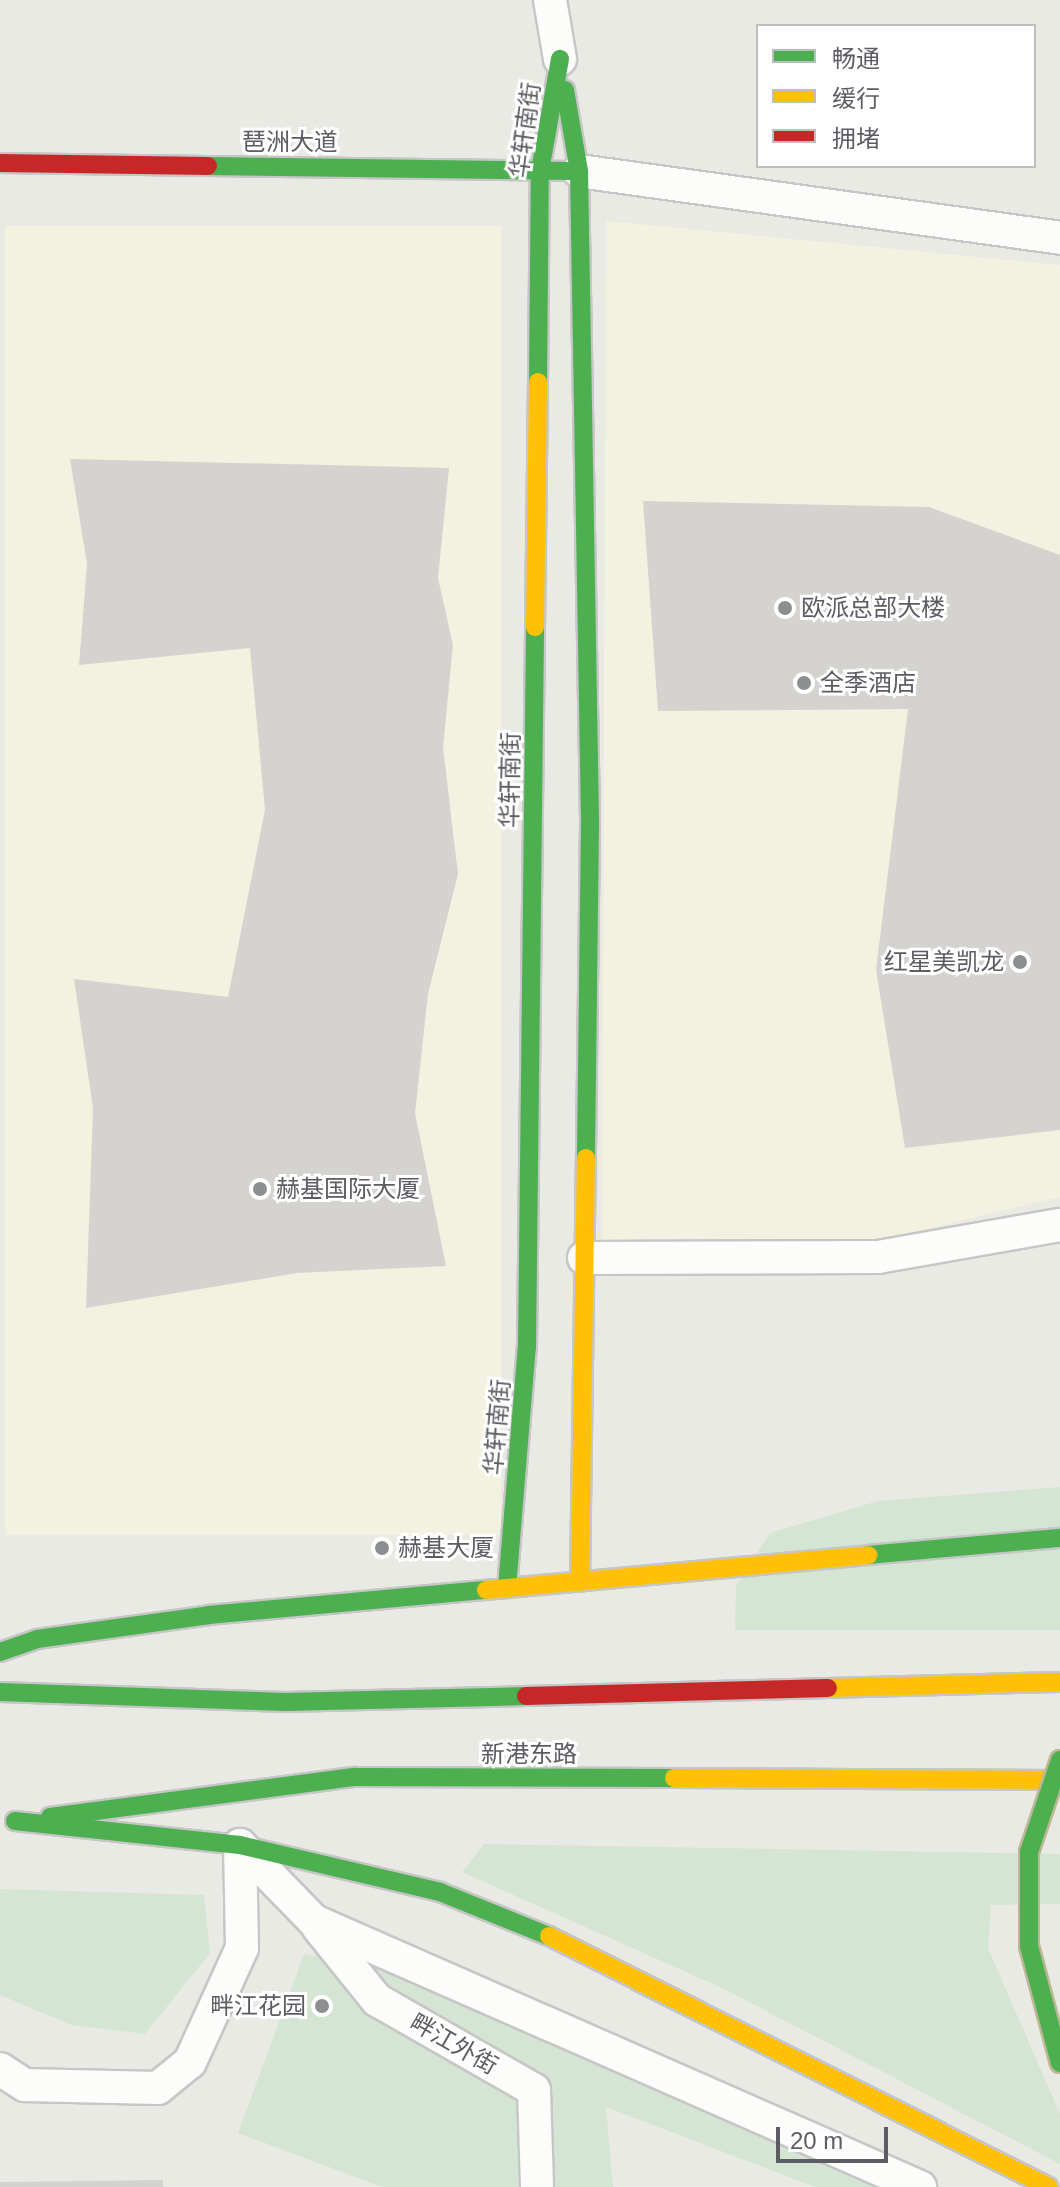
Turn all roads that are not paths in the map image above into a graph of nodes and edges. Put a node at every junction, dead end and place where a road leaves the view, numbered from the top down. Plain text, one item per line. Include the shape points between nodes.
1 (550, 0) edge
2 (560, 59) junction
3 (0, 163) edge
4 (540, 171) junction
5 (579, 171) junction
6 (1060, 238) edge
7 (1060, 1225) edge
8 (584, 1258) junction
9 (1060, 1538) edge
10 (580, 1582) junction
11 (507, 1588) junction
12 (0, 1652) edge
13 (1060, 1682) edge
14 (0, 1692) edge
15 (1060, 1760) edge
16 (1060, 1780) edge
17 (8, 1821) edge
18 (240, 1845) junction
19 (314, 1921) junction
20 (1060, 2063) edge
21 (0, 2069) edge
22 (537, 2187) edge
23 (920, 2187) edge
24 (1049, 2187) edge

1 - 2 street
2 - 4 main road, 华轩南街
2 - 5 main road, 华轩南街
3 - 4 main road, 琶洲大道
4 - 5 main road, 琶洲大道
4 - 11 main road, 华轩南街 via 527,1347
5 - 6 street
5 - 8 main road, 华轩南街 via 590,824
7 - 8 street via 878,1257
8 - 10 main road, 华轩南街
9 - 10 main road
10 - 11 main road
11 - 12 main road via 209,1615 37,1639
13 - 14 main road via 285,1702
15 - 20 main road, bridge via 1029,1852 1029,1946
16 - 17 main road, 新港东路 via 355,1777
17 - 18 main road
18 - 19 street
18 - 21 street via 242,1948 190,2062 158,2088 25,2085
18 - 24 main road via 335,1862 530,1926
19 - 22 street, 畔江外街 via 377,2000 534,2090
19 - 23 street

